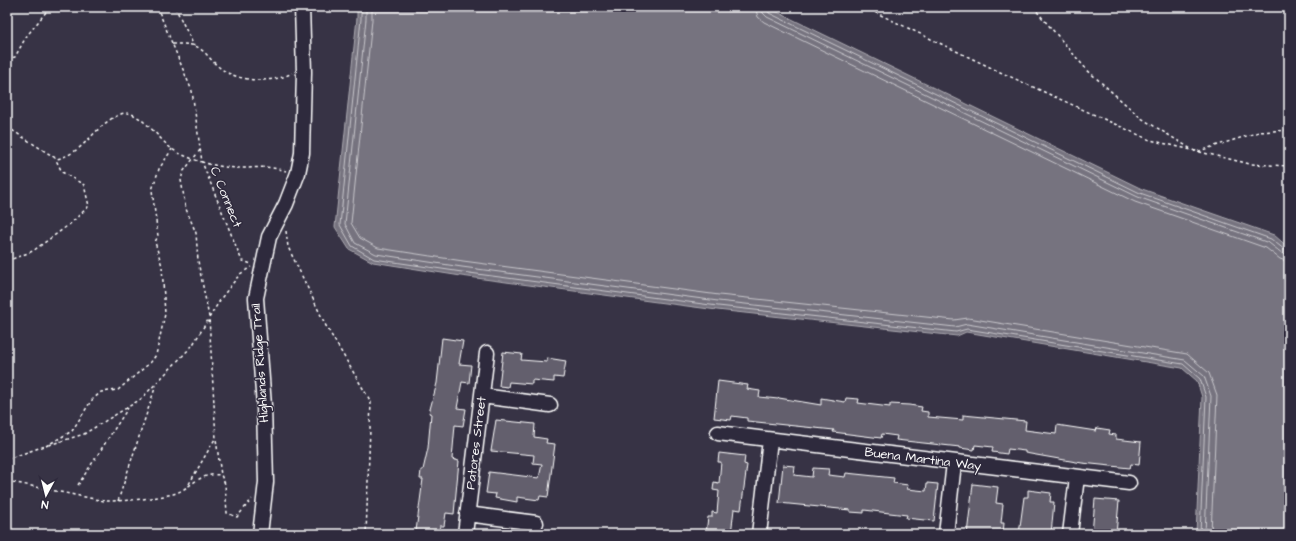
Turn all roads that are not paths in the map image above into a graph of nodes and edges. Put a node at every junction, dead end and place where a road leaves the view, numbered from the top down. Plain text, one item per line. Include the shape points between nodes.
1 (302, 7) edge
2 (488, 353) dead end
3 (482, 396) junction
4 (550, 405) dead end
5 (718, 433) dead end
6 (770, 440) junction
7 (954, 462) junction
8 (1077, 477) junction
9 (1129, 483) dead end
10 (467, 514) junction
11 (536, 524) dead end
12 (260, 534) edge
13 (465, 534) edge
14 (758, 534) edge
15 (946, 534) edge
16 (1070, 534) edge

1 - 12 street, Highlands Ridge Trail via 302,153 297,175 270,238 261,267 256,298 264,406 266,482
2 - 3 street, Patores Street
3 - 4 street
3 - 10 street, Patores Street
5 - 6 street, Buena Martina Way
6 - 7 street, Buena Martina Way
6 - 14 street
7 - 8 street, Buena Martina Way
7 - 15 street
8 - 9 street, Buena Martina Way
8 - 16 street
10 - 11 street
10 - 13 street, Patores Street

